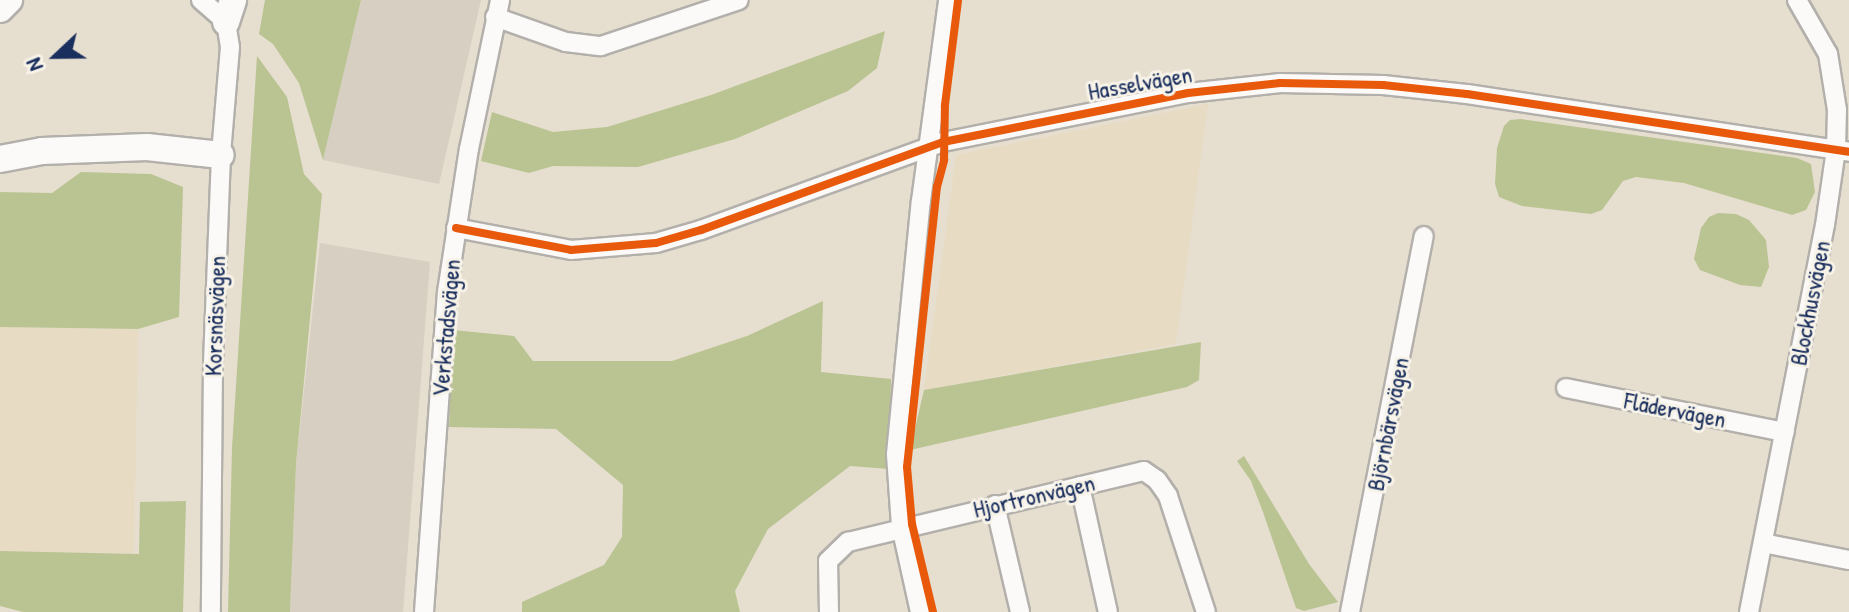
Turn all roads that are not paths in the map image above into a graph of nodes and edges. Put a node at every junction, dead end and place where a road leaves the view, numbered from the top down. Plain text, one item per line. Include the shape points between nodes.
1 (9, 0) edge
2 (201, 0) edge
3 (739, 0) edge
4 (948, 0) edge
5 (1797, 0) edge
6 (498, 8) edge
7 (0, 9) edge
8 (230, 11) edge
9 (930, 146) junction
10 (1842, 151) edge
11 (221, 155) junction
12 (0, 159) edge
13 (456, 228) junction
14 (1424, 236) dead end
15 (1566, 388) dead end
16 (1785, 432) junction
17 (1080, 486) junction
18 (995, 505) junction
19 (901, 526) junction
20 (1763, 543) junction
21 (1849, 560) edge
22 (211, 612) edge
23 (424, 612) edge
24 (829, 612) edge
25 (920, 612) edge
26 (1020, 612) edge
27 (1108, 612) edge
28 (1206, 612) edge
29 (1350, 612) edge
30 (1749, 612) edge

1 - 7 highway
2 - 8 street
3 - 6 street via 601,46 566,42
4 - 9 street
5 - 10 street, Blockhusvägen via 1828,54
6 - 13 street, Verkstadsvägen
8 - 11 street, Korsnäsvägen
9 - 10 street, Hasselvägen via 1188,93 1312,82 1467,94
9 - 13 street, Hasselvägen via 701,230 631,247 562,249
9 - 19 street via 899,405
10 - 16 street, Blockhusvägen
11 - 12 highway via 147,147 42,151
11 - 22 street, Korsnäsvägen
13 - 23 street, Verkstadsvägen
14 - 29 street, Björnbärsvägen
15 - 16 street, Flädervägen
16 - 20 street, Blockhusvägen
17 - 18 street, Hjortronvägen
17 - 27 street
17 - 28 street, Hjortronvägen via 1150,473 1172,507
18 - 19 street, Hjortronvägen
18 - 26 street
19 - 24 street, Hjortronvägen via 848,542 832,553 826,568
19 - 25 street
20 - 21 street
20 - 30 street, Blockhusvägen

